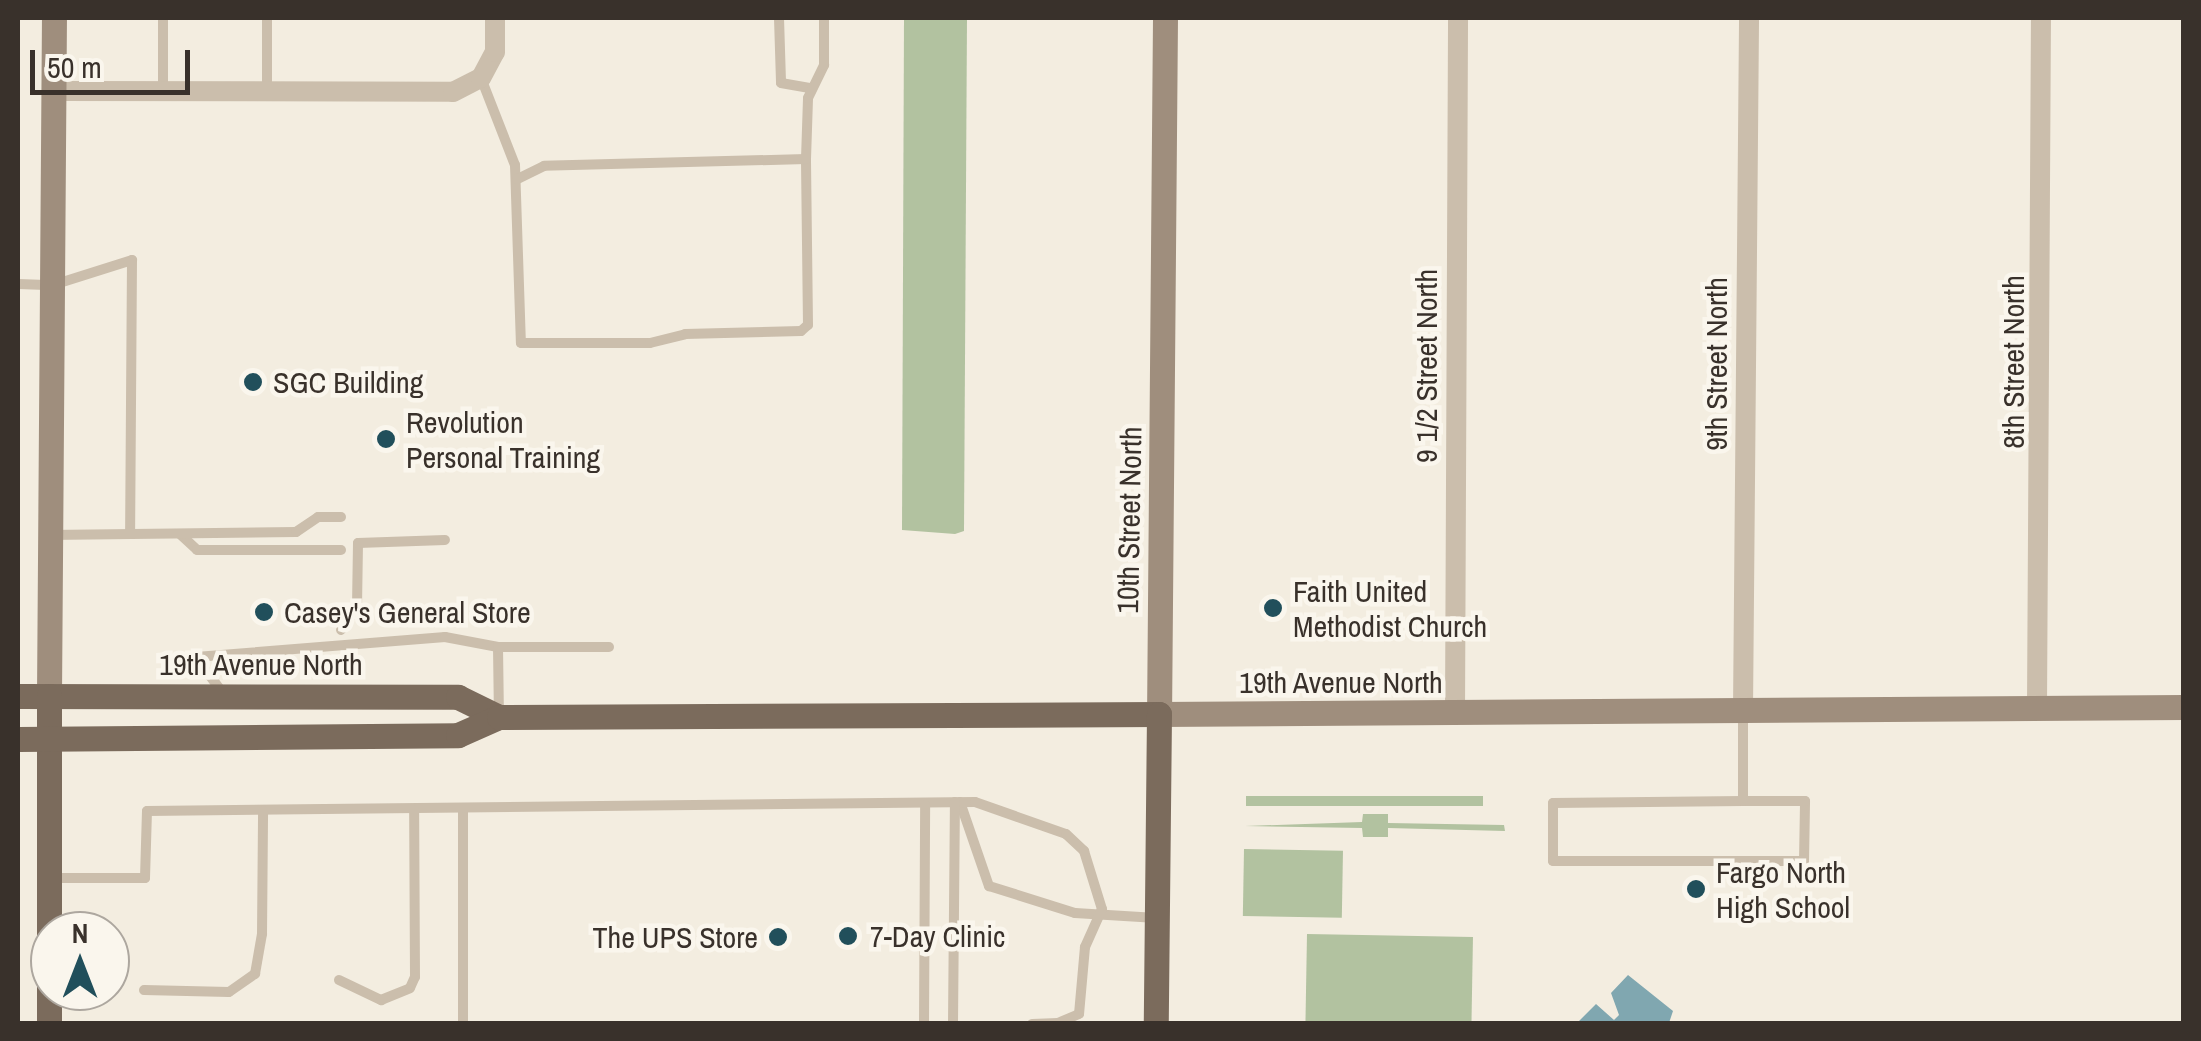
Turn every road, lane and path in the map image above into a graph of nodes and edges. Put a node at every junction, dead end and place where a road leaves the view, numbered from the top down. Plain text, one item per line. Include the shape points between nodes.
1 (54, 18) edge
2 (162, 18) edge
3 (266, 18) edge
4 (495, 18) edge
5 (779, 18) edge
6 (824, 18) edge
7 (1165, 18) edge
8 (1458, 18) edge
9 (1749, 18) edge
10 (2041, 18) edge
11 (481, 78) junction
12 (810, 88) junction
13 (54, 90) junction
14 (163, 91) junction
15 (266, 91) junction
16 (806, 159) junction
17 (517, 179) junction
18 (18, 284) edge
19 (53, 285) junction
20 (340, 517) dead end
21 (179, 533) junction
22 (130, 534) junction
23 (48, 535) junction
24 (445, 540) dead end
25 (341, 550) dead end
26 (340, 630) dead end
27 (498, 646) junction
28 (609, 646) dead end
29 (18, 696) edge
30 (49, 696) junction
31 (226, 696) junction
32 (2184, 706) edge
33 (2037, 707) junction
34 (1743, 710) junction
35 (1159, 714) junction
36 (1455, 714) junction
37 (499, 716) junction
38 (18, 739) edge
39 (50, 740) junction
40 (1743, 801) junction
41 (957, 802) junction
42 (924, 805) junction
43 (264, 810) junction
44 (414, 810) junction
45 (463, 810) junction
46 (50, 878) junction
47 (1102, 918) junction
48 (1158, 918) junction
49 (339, 980) dead end
50 (144, 990) dead end
51 (49, 1024) edge
52 (463, 1024) edge
53 (924, 1024) edge
54 (954, 1024) edge
55 (1032, 1024) edge
56 (1156, 1024) edge

1 - 13 street
2 - 14 lane
3 - 15 lane
4 - 11 street via 495,52
5 - 12 lane via 781,83
6 - 12 lane via 824,65
7 - 35 street, 10th Street North
8 - 36 street, 9 1/2 Street North
9 - 34 street, 9th Street North
10 - 33 street, 8th Street North
11 - 15 street via 453,92
11 - 17 lane
12 - 16 lane
13 - 14 street
13 - 19 street
14 - 15 street
16 - 17 lane via 544,166
16 - 17 lane via 808,325 801,331 685,334 650,343 521,342
18 - 19 lane
19 - 22 lane via 132,260
19 - 23 street
20 - 21 lane via 318,517 296,532
21 - 22 lane
21 - 25 lane via 197,550
22 - 23 lane
23 - 30 street
24 - 26 lane via 358,542 357,607
27 - 28 lane
27 - 31 lane via 445,637 196,657
27 - 37 lane
29 - 30 main road, 19th Avenue North
30 - 31 main road, 19th Avenue North
30 - 39 main road
31 - 37 main road, 19th Avenue North via 458,696
32 - 33 street, 19th Avenue North
33 - 34 street, 19th Avenue North
34 - 36 street, 19th Avenue North
34 - 40 lane
35 - 36 street, 19th Avenue North
35 - 37 main road, 19th Avenue North
35 - 48 main road, 10th Street North
37 - 39 main road, 19th Avenue North via 458,735
38 - 39 main road, 19th Avenue North
39 - 46 main road
40 - 40 lane via 1805,801 1804,860 1553,861 1553,803
41 - 42 lane
41 - 47 lane via 989,886
41 - 47 lane via 1003,808 1066,834 1084,851
41 - 54 lane
42 - 45 lane
42 - 53 lane
43 - 44 lane
43 - 46 lane via 147,811 145,878
43 - 50 lane via 255,974 229,992
44 - 45 lane
44 - 49 lane via 415,977 410,988 382,1000
45 - 52 lane
46 - 51 main road
47 - 48 lane
47 - 55 lane via 1085,947 1079,1014
48 - 56 main road, 10th Street North

